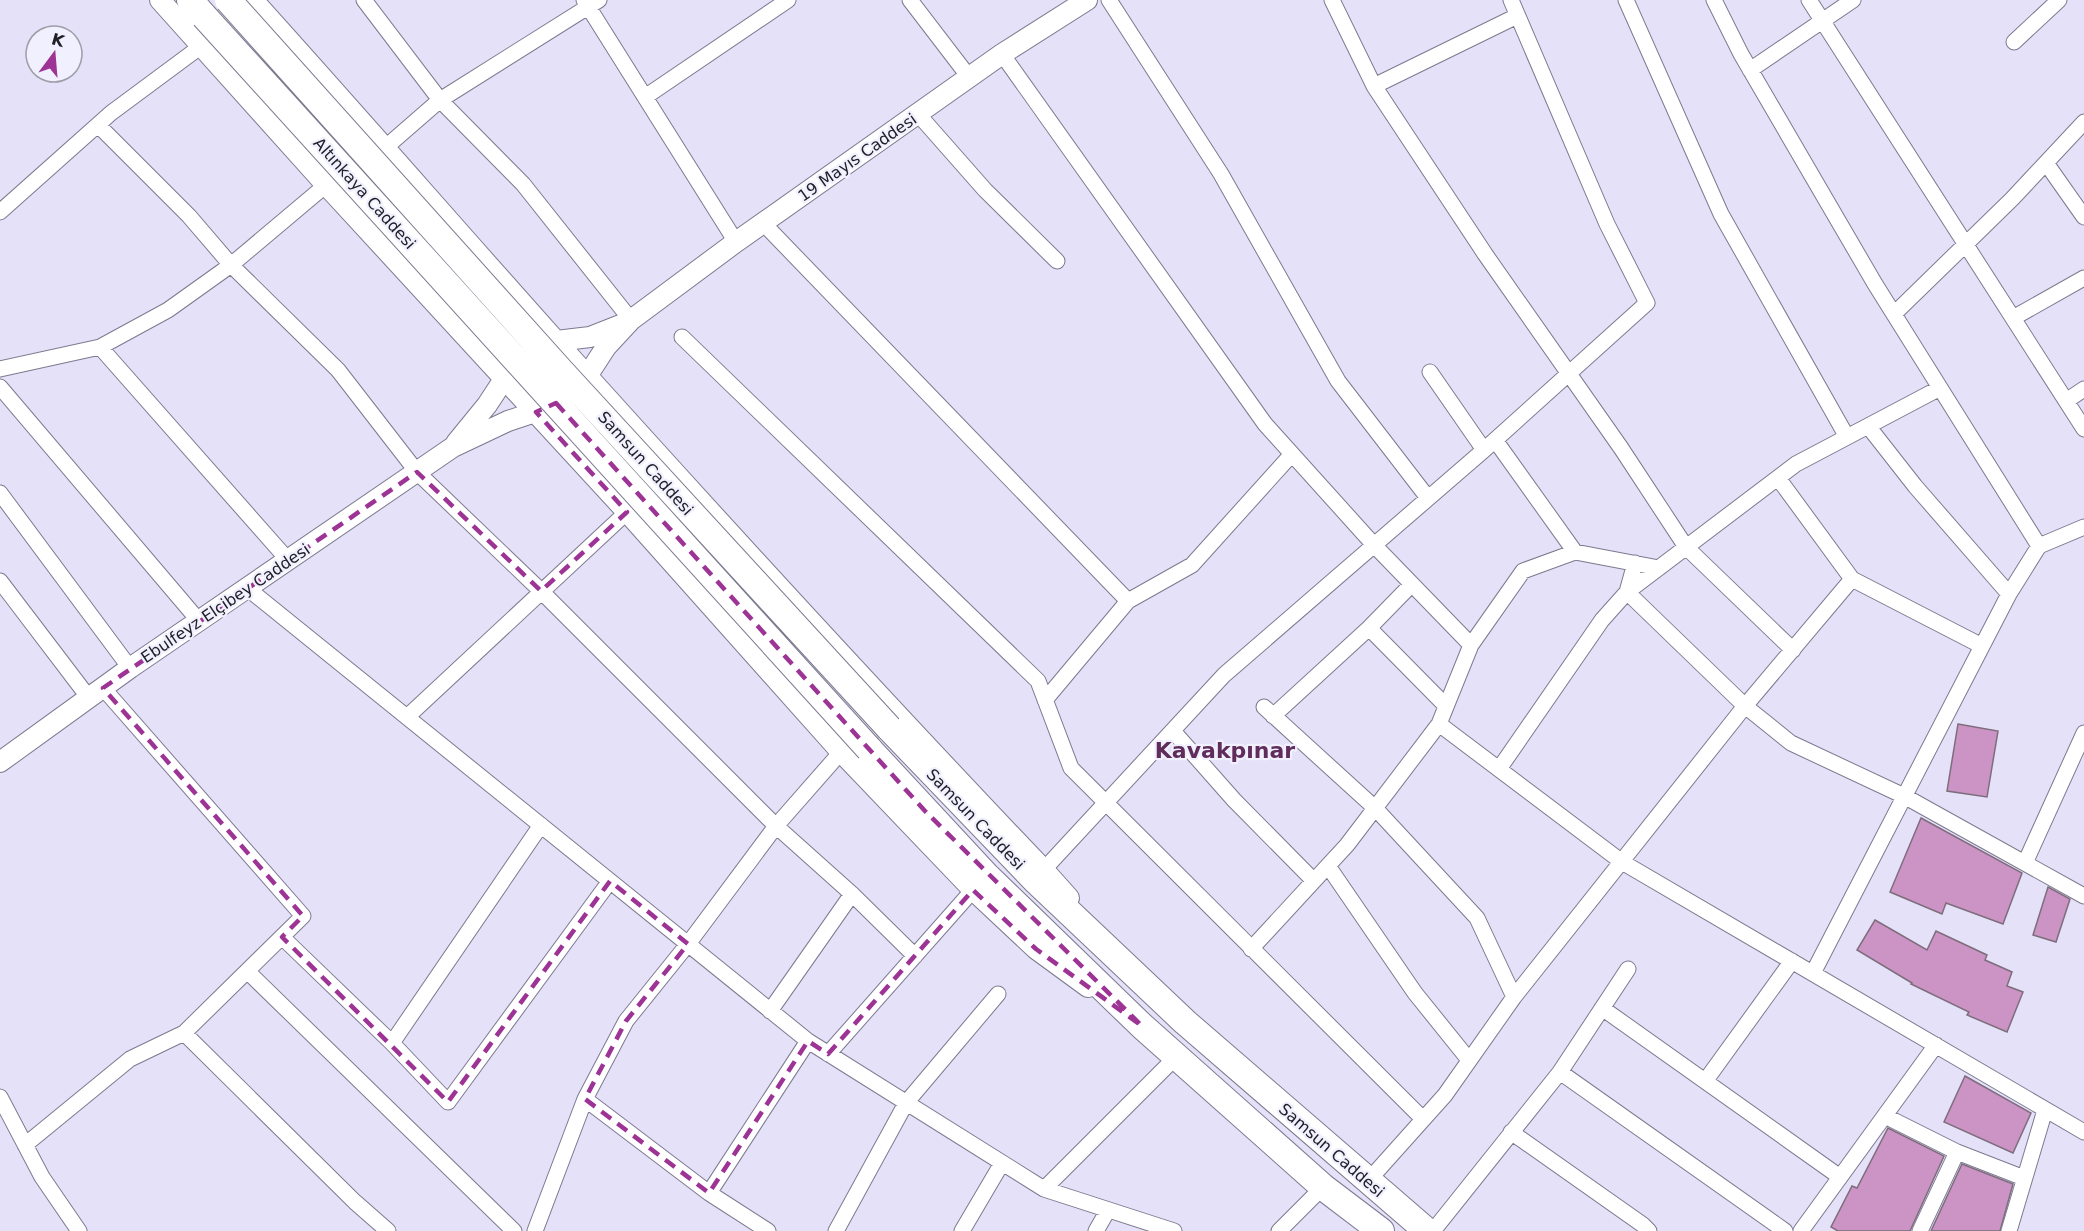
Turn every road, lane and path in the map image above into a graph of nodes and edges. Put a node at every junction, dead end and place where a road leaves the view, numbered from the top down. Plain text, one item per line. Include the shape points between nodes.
1 (160, 0) edge
2 (228, 0) edge
3 (253, 0) edge
4 (364, 0) edge
5 (788, 0) edge
6 (910, 0) edge
7 (1088, 0) edge
8 (1109, 0) edge
9 (1332, 0) edge
10 (1511, 0) edge
11 (1626, 0) edge
12 (1714, 0) edge
13 (1809, 0) edge
14 (1853, 0) edge
15 (2059, 0) edge
16 (590, 2) edge
17 (197, 8) edge
18 (1517, 16) junction
19 (1823, 21) junction
20 (2014, 42) dead end
21 (200, 47) junction
22 (1002, 54) junction
23 (1750, 70) junction
24 (969, 77) junction
25 (1374, 86) junction
26 (645, 98) junction
27 (440, 100) junction
28 (918, 114) junction
29 (2084, 122) edge
30 (98, 125) junction
31 (386, 147) junction
32 (2046, 164) junction
33 (326, 185) junction
34 (0, 212) edge
35 (2084, 217) edge
36 (762, 223) junction
37 (736, 242) junction
38 (1966, 244) junction
39 (1057, 261) dead end
40 (231, 265) junction
41 (2084, 278) edge
42 (1894, 314) junction
43 (2013, 318) junction
44 (631, 320) junction
45 (682, 337) dead end
46 (556, 341) junction
47 (100, 347) junction
48 (529, 353) joint
49 (0, 369) edge
50 (561, 371) joint
51 (1430, 372) dead end
52 (1569, 374) junction
53 (588, 376) junction
54 (503, 378) junction
55 (540, 386) joint
56 (0, 387) edge
57 (1940, 388) junction
58 (2084, 389) edge
59 (568, 396) joint
60 (2066, 401) junction
61 (536, 412) junction
62 (1868, 426) junction
63 (2084, 429) edge
64 (1847, 437) junction
65 (1489, 445) junction
66 (453, 447) junction
67 (1292, 454) junction
68 (417, 472) junction
69 (1778, 478) junction
70 (0, 493) edge
71 (1428, 498) junction
72 (627, 512) junction
73 (2084, 527) edge
74 (1374, 545) junction
75 (2039, 546) junction
76 (1686, 547) junction
77 (1575, 552) junction
78 (288, 560) junction
79 (1635, 563) junction
80 (1659, 568) junction
81 (1852, 579) junction
82 (0, 581) edge
83 (1412, 584) junction
84 (246, 588) junction
85 (541, 591) junction
86 (1628, 592) junction
87 (2009, 594) junction
88 (1128, 601) junction
89 (199, 621) junction
90 (1369, 628) junction
91 (1471, 645) junction
92 (1982, 646) junction
93 (1794, 650) junction
94 (130, 668) junction
95 (96, 693) junction
96 (1045, 700) junction
97 (1446, 706) junction
98 (1746, 706) junction
99 (407, 717) junction
100 (1439, 724) junction
101 (1173, 731) junction
102 (2084, 733) edge
103 (841, 752) junction
104 (0, 762) edge
105 (1499, 769) junction
106 (1904, 796) junction
107 (1106, 803) junction
108 (1375, 808) junction
109 (541, 825) junction
110 (776, 826) junction
111 (1622, 862) junction
112 (2025, 863) junction
113 (1328, 866) junction
114 (1040, 874) junction
115 (610, 881) junction
116 (1314, 881) junction
117 (973, 890) junction
118 (852, 894) junction
119 (2084, 896) edge
120 (282, 937) junction
121 (688, 944) junction
122 (1251, 949) junction
123 (915, 956) junction
124 (1792, 961) junction
125 (1628, 969) dead end
126 (248, 971) junction
127 (1813, 973) junction
128 (998, 994) dead end
129 (1514, 997) junction
130 (1602, 1008) junction
131 (770, 1011) junction
132 (1142, 1026) junction
133 (184, 1033) junction
134 (808, 1041) junction
135 (392, 1043) junction
136 (1936, 1045) junction
137 (828, 1054) junction
138 (1176, 1057) junction
139 (1469, 1060) junction
140 (1560, 1072) junction
141 (1706, 1080) junction
142 (0, 1097) edge
143 (585, 1099) junction
144 (906, 1103) junction
145 (2045, 1110) junction
146 (1885, 1116) junction
147 (1423, 1119) junction
148 (1511, 1132) junction
149 (2084, 1132) edge
150 (25, 1145) junction
151 (1957, 1152) junction
152 (1002, 1163) junction
153 (1840, 1177) junction
154 (2024, 1178) junction
155 (1368, 1181) junction
156 (1323, 1187) junction
157 (1044, 1189) junction
158 (709, 1193) junction
159 (1108, 1210) junction
160 (1805, 1230) edge
161 (79, 1231) edge
162 (388, 1231) edge
163 (514, 1231) edge
164 (535, 1231) edge
165 (768, 1231) edge
166 (836, 1231) edge
167 (962, 1231) edge
168 (1096, 1231) edge
169 (1174, 1231) edge
170 (1280, 1231) edge
171 (1381, 1231) edge
172 (1427, 1231) edge
173 (1433, 1231) edge
174 (1648, 1231) edge
175 (1785, 1231) edge
176 (1920, 1231) edge
177 (2008, 1231) edge

1 - 21 street
2 - 50 highway, Altınkaya Caddesi, bridge
3 - 31 street
4 - 27 street
5 - 26 street
6 - 24 street
7 - 22 street, 19 Mayıs Caddesi
8 - 71 street via 1221,174 1338,381
9 - 25 street
10 - 18 street
11 - 64 street via 1721,214
12 - 23 street
13 - 19 street
14 - 19 street
15 - 20 street
16 - 26 street
16 - 27 street
17 - 55 highway, Altınkaya Caddesi, bridge
18 - 25 street
18 - 52 street via 1606,224 1647,303
19 - 23 street
19 - 38 street
21 - 30 street
21 - 33 street
22 - 24 street, 19 Mayıs Caddesi
22 - 67 street via 1265,424
23 - 42 street
24 - 28 street, 19 Mayıs Caddesi
25 - 52 street
26 - 37 street
27 - 31 street
27 - 44 street via 523,184
28 - 36 street, 19 Mayıs Caddesi
28 - 39 street via 985,190
29 - 32 street
30 - 34 street
30 - 40 street via 189,216
31 - 46 street
32 - 35 street
32 - 38 street
33 - 40 street
33 - 54 street
36 - 37 street, 19 Mayıs Caddesi
36 - 88 street
37 - 44 street, 19 Mayıs Caddesi
38 - 42 street
38 - 43 street
40 - 47 street via 168,310
40 - 68 street via 338,370
41 - 43 street
42 - 57 street
43 - 60 street
44 - 46 street, 19 Mayıs Caddesi via 590,338
44 - 53 street, 19 Mayıs Caddesi via 606,347
45 - 96 street via 1038,681
46 - 48 street, 19 Mayıs Caddesi
46 - 53 street
47 - 49 street
47 - 78 street
48 - 54 street, Ebulfeyz Elçibey Caddesi
50 - 114 highway, Samsun Caddesi, bridge via 889,728
51 - 65 street
52 - 65 street
52 - 76 street
53 - 59 street, 19 Mayıs Caddesi
53 - 114 street
54 - 61 street
54 - 66 street, Ebulfeyz Elçibey Caddesi
55 - 132 highway, Samsun Caddesi, bridge via 986,875
56 - 89 street
57 - 62 street
57 - 75 street
58 - 60 street
59 - 61 street, Ebulfeyz Elçibey Caddesi
60 - 63 street
61 - 66 street, Ebulfeyz Elçibey Caddesi
61 - 72 street
62 - 64 street
62 - 87 street
64 - 69 street
65 - 71 street
65 - 77 street
66 - 68 street, Ebulfeyz Elçibey Caddesi
67 - 74 street
67 - 88 street via 1191,565
68 - 78 street, Ebulfeyz Elçibey Caddesi
68 - 85 street
69 - 76 street
69 - 81 street
70 - 94 street
71 - 74 street
72 - 85 street
72 - 103 street
73 - 75 street
74 - 83 street
74 - 101 street via 1224,675
75 - 87 street
76 - 80 street
76 - 93 street
77 - 79 street
77 - 91 street via 1522,571
78 - 84 street, Ebulfeyz Elçibey Caddesi
79 - 80 street
79 - 86 street
80 - 86 street
81 - 92 street
81 - 93 street
82 - 95 street
83 - 90 street
83 - 91 street
84 - 89 street, Ebulfeyz Elçibey Caddesi
84 - 99 street
85 - 99 street
85 - 110 street
86 - 98 street
86 - 105 street via 1602,620
87 - 92 street
88 - 96 street
89 - 94 street, Ebulfeyz Elçibey Caddesi
90 - 97 street
90 - 108 street via 1268,711
91 - 97 street
92 - 106 street
93 - 98 street
94 - 95 street, Ebulfeyz Elçibey Caddesi
95 - 104 street, Ebulfeyz Elçibey Caddesi
95 - 120 street via 303,916
96 - 107 street via 1071,768
97 - 100 street
98 - 106 street via 1791,743
98 - 111 street
99 - 109 street
100 - 105 street
100 - 108 street
101 - 107 street
101 - 116 street
102 - 112 street
103 - 110 street
103 - 117 street
105 - 111 street
106 - 112 street
106 - 127 street
107 - 114 street
107 - 122 street
108 - 113 street
108 - 129 street via 1477,918
109 - 115 street
109 - 135 street
110 - 118 street
110 - 121 street
111 - 124 street
111 - 129 street
112 - 119 street
113 - 116 street
113 - 139 street via 1415,993
114 - 155 highway, Samsun Caddesi via 1185,1022
115 - 121 street
115 - 135 street via 448,1102
116 - 122 street
117 - 123 street
117 - 132 street via 1036,949
118 - 123 street
118 - 131 street
120 - 126 street
120 - 135 street
121 - 131 street
121 - 143 street via 626,1021
122 - 147 street
123 - 137 street
124 - 127 street
124 - 141 street
125 - 130 street
126 - 133 street
126 - 163 street
127 - 136 street
128 - 144 street
129 - 139 street
130 - 140 street
130 - 141 street
131 - 134 street
132 - 138 highway, Samsun Caddesi
133 - 150 street via 130,1059
133 - 162 street
134 - 137 street
134 - 158 street
136 - 145 street
136 - 146 street
137 - 144 street
138 - 156 highway, Samsun Caddesi
138 - 157 street
139 - 147 street
140 - 148 street
140 - 175 street
141 - 153 street
142 - 150 street
143 - 158 street
143 - 164 street
144 - 152 street
144 - 166 street
145 - 149 street
145 - 154 street
146 - 151 street
146 - 153 street
147 - 155 street
148 - 173 street
148 - 174 street
150 - 161 street
151 - 154 street
151 - 176 street
152 - 157 street
152 - 167 street
153 - 160 street
154 - 177 street
155 - 172 highway, Samsun Caddesi
156 - 170 street
156 - 171 highway, Samsun Caddesi
157 - 159 street
158 - 165 street
159 - 168 street
159 - 169 street

